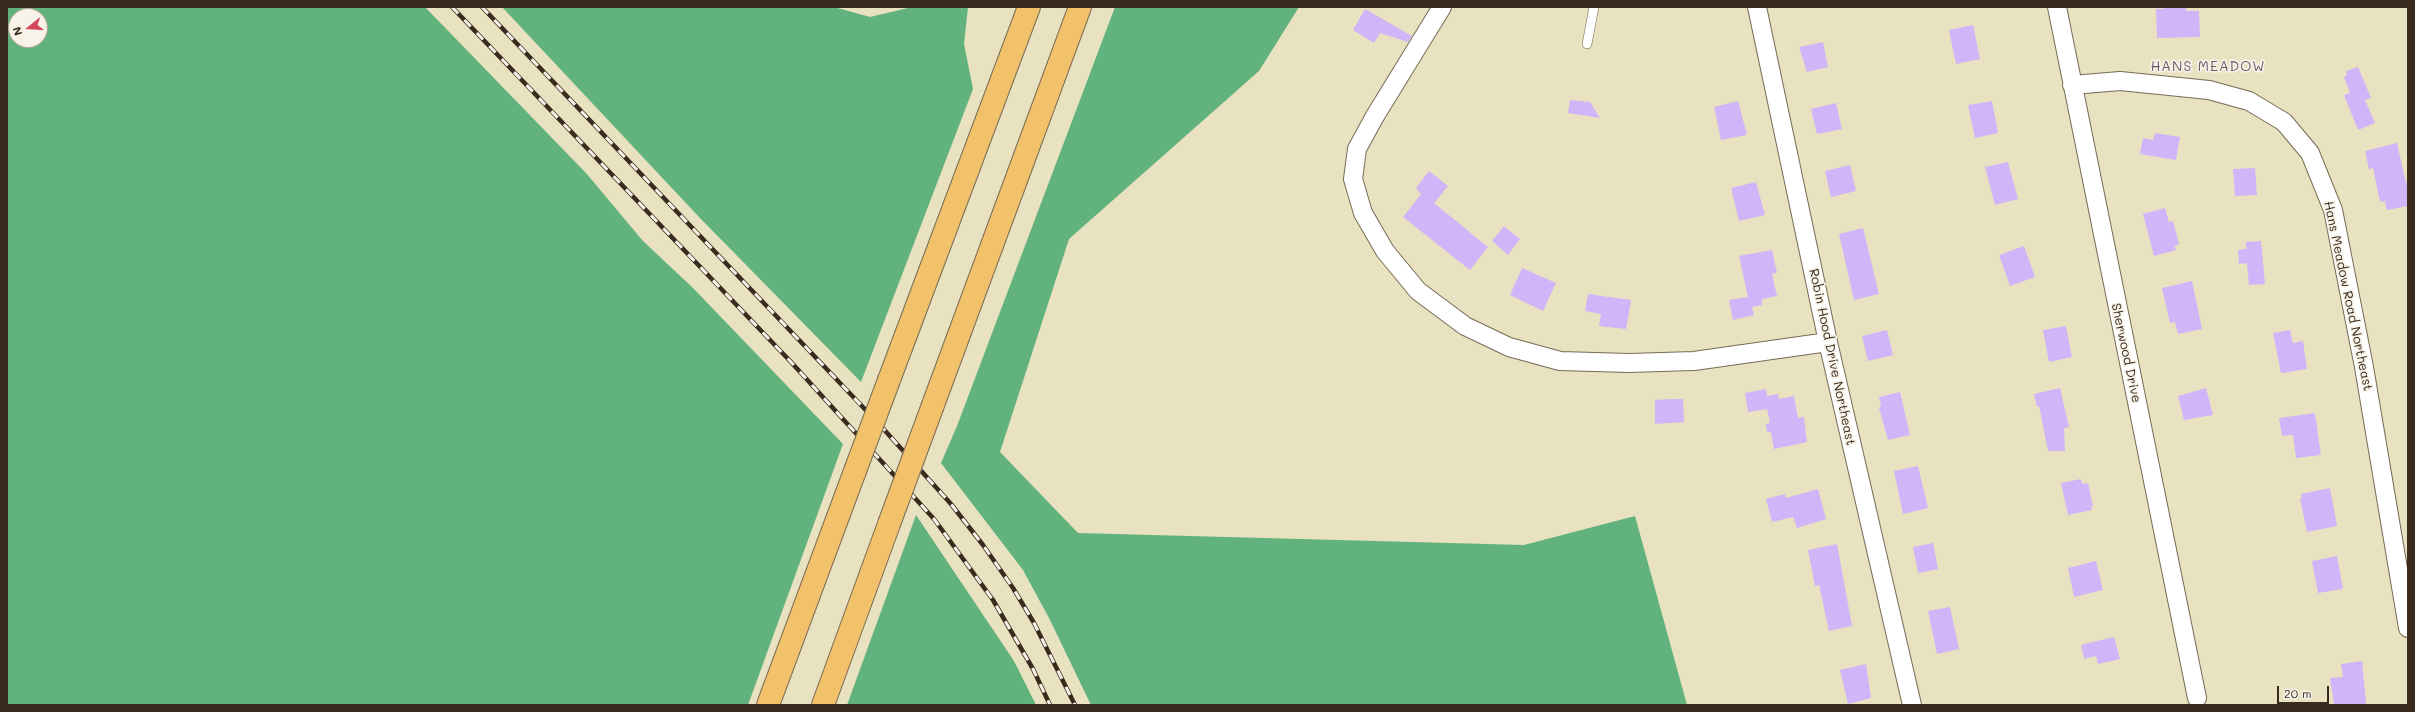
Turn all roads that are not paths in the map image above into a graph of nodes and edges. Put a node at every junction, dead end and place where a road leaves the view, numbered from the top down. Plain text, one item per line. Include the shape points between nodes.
1 (1029, 7) edge
2 (1080, 7) edge
3 (1442, 7) edge
4 (1594, 7) edge
5 (1757, 7) edge
6 (2057, 7) edge
7 (1587, 44) dead end
8 (2072, 85) junction
9 (1828, 342) junction
10 (2408, 628) edge
11 (2197, 698) dead end
12 (768, 705) edge
13 (823, 705) edge
14 (1912, 705) edge

1 - 12 highway, bridge
2 - 13 highway, bridge
3 - 9 street via 1357,149 1353,179 1363,213 1385,252 1418,291 1465,326 1508,347 1560,361 1694,361
4 - 7 lane
5 - 9 street, Robin Hood Drive Northeast
6 - 8 street, Sherwood Drive
8 - 10 street, Hans Meadow Road Northeast via 2120,81 2209,90 2250,101 2284,122 2310,154 2332,210 2364,367
8 - 11 street, Sherwood Drive
9 - 14 street, Robin Hood Drive Northeast

